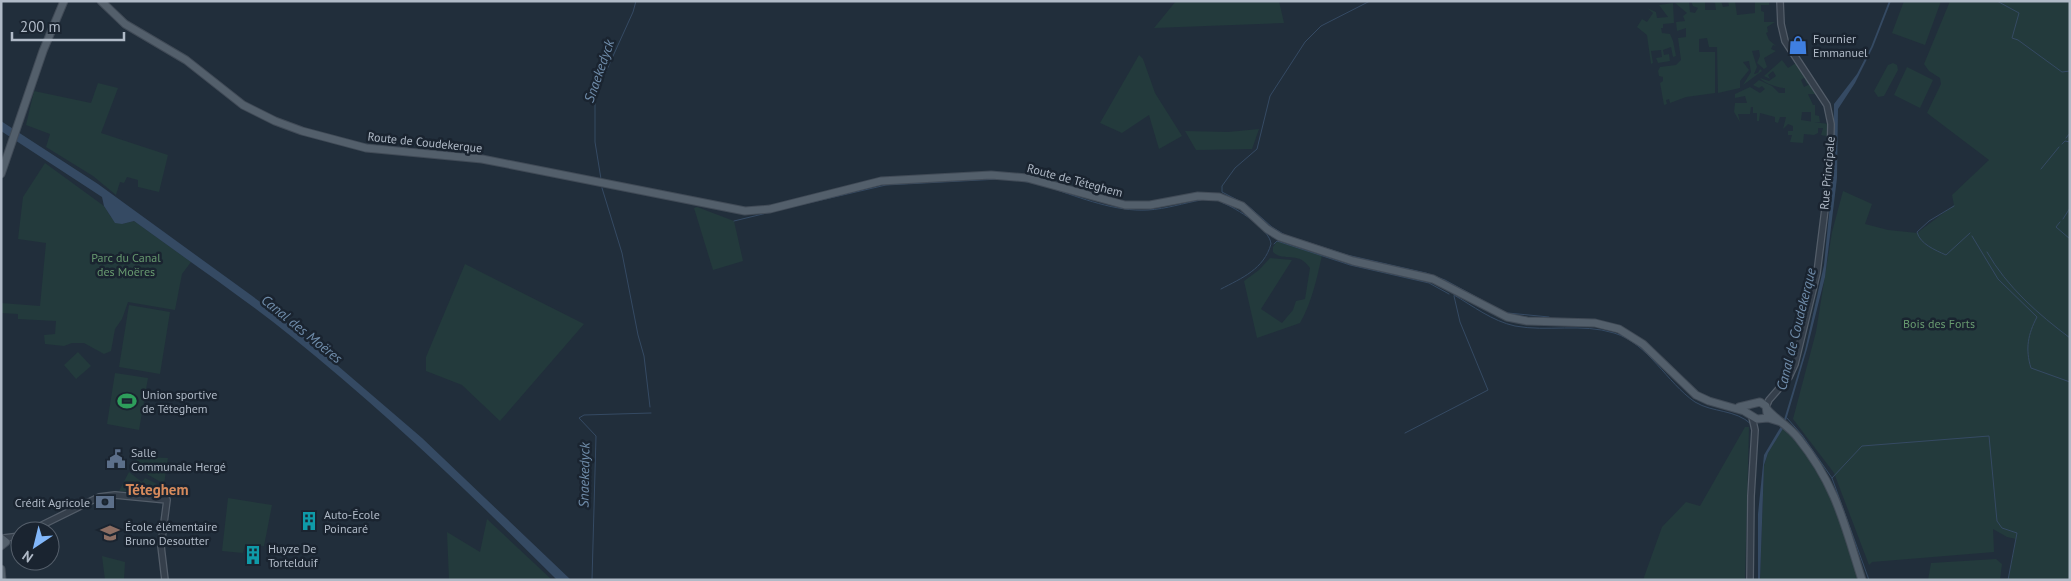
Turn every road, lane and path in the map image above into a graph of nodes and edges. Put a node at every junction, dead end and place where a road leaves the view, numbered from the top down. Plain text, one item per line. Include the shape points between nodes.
1 (65, 1) edge
2 (100, 1) edge
3 (1780, 1) edge
4 (1, 174) edge
5 (606, 185) joint
6 (1797, 356) junction
7 (1755, 404) junction
8 (1727, 406) junction
9 (1767, 408) junction
10 (1752, 416) junction
11 (1763, 418) junction
12 (1781, 422) junction
13 (1754, 443) junction
14 (50, 521) edge
15 (1, 569) edge
16 (2, 580) edge
17 (165, 580) edge
18 (1750, 580) edge
19 (1862, 580) edge

1 - 4 main road via 50,33
2 - 5 main road, Route de Coudekerque via 125,24 186,60 241,103 286,126 366,148 482,159
3 - 6 street, Rue Principale via 1784,39 1825,103 1831,126 1830,172 1819,261
5 - 8 main road, Route de Téteghem via 748,211 770,209 878,182 991,175 1027,178 1125,205 1201,196 1219,197 1242,206 1280,237 1353,261 1431,278 1507,317 1527,321 1595,322 1616,327 1643,344 1696,395
6 - 7 street, Rue Principale via 1784,378
6 - 9 street, Rue Principale via 1791,373 1769,400
7 - 8 main road, Route de Téteghem
7 - 9 main road
7 - 10 main road
8 - 10 main road, Route de Téteghem
9 - 11 main road
9 - 12 main road
10 - 11 main road, Route de Téteghem
10 - 13 street
11 - 12 main road, Route de Téteghem
11 - 13 street
12 - 19 main road via 1802,443 1831,487
13 - 18 street
14 - 17 street via 98,497 115,495 167,500 161,548
15 - 16 main road

